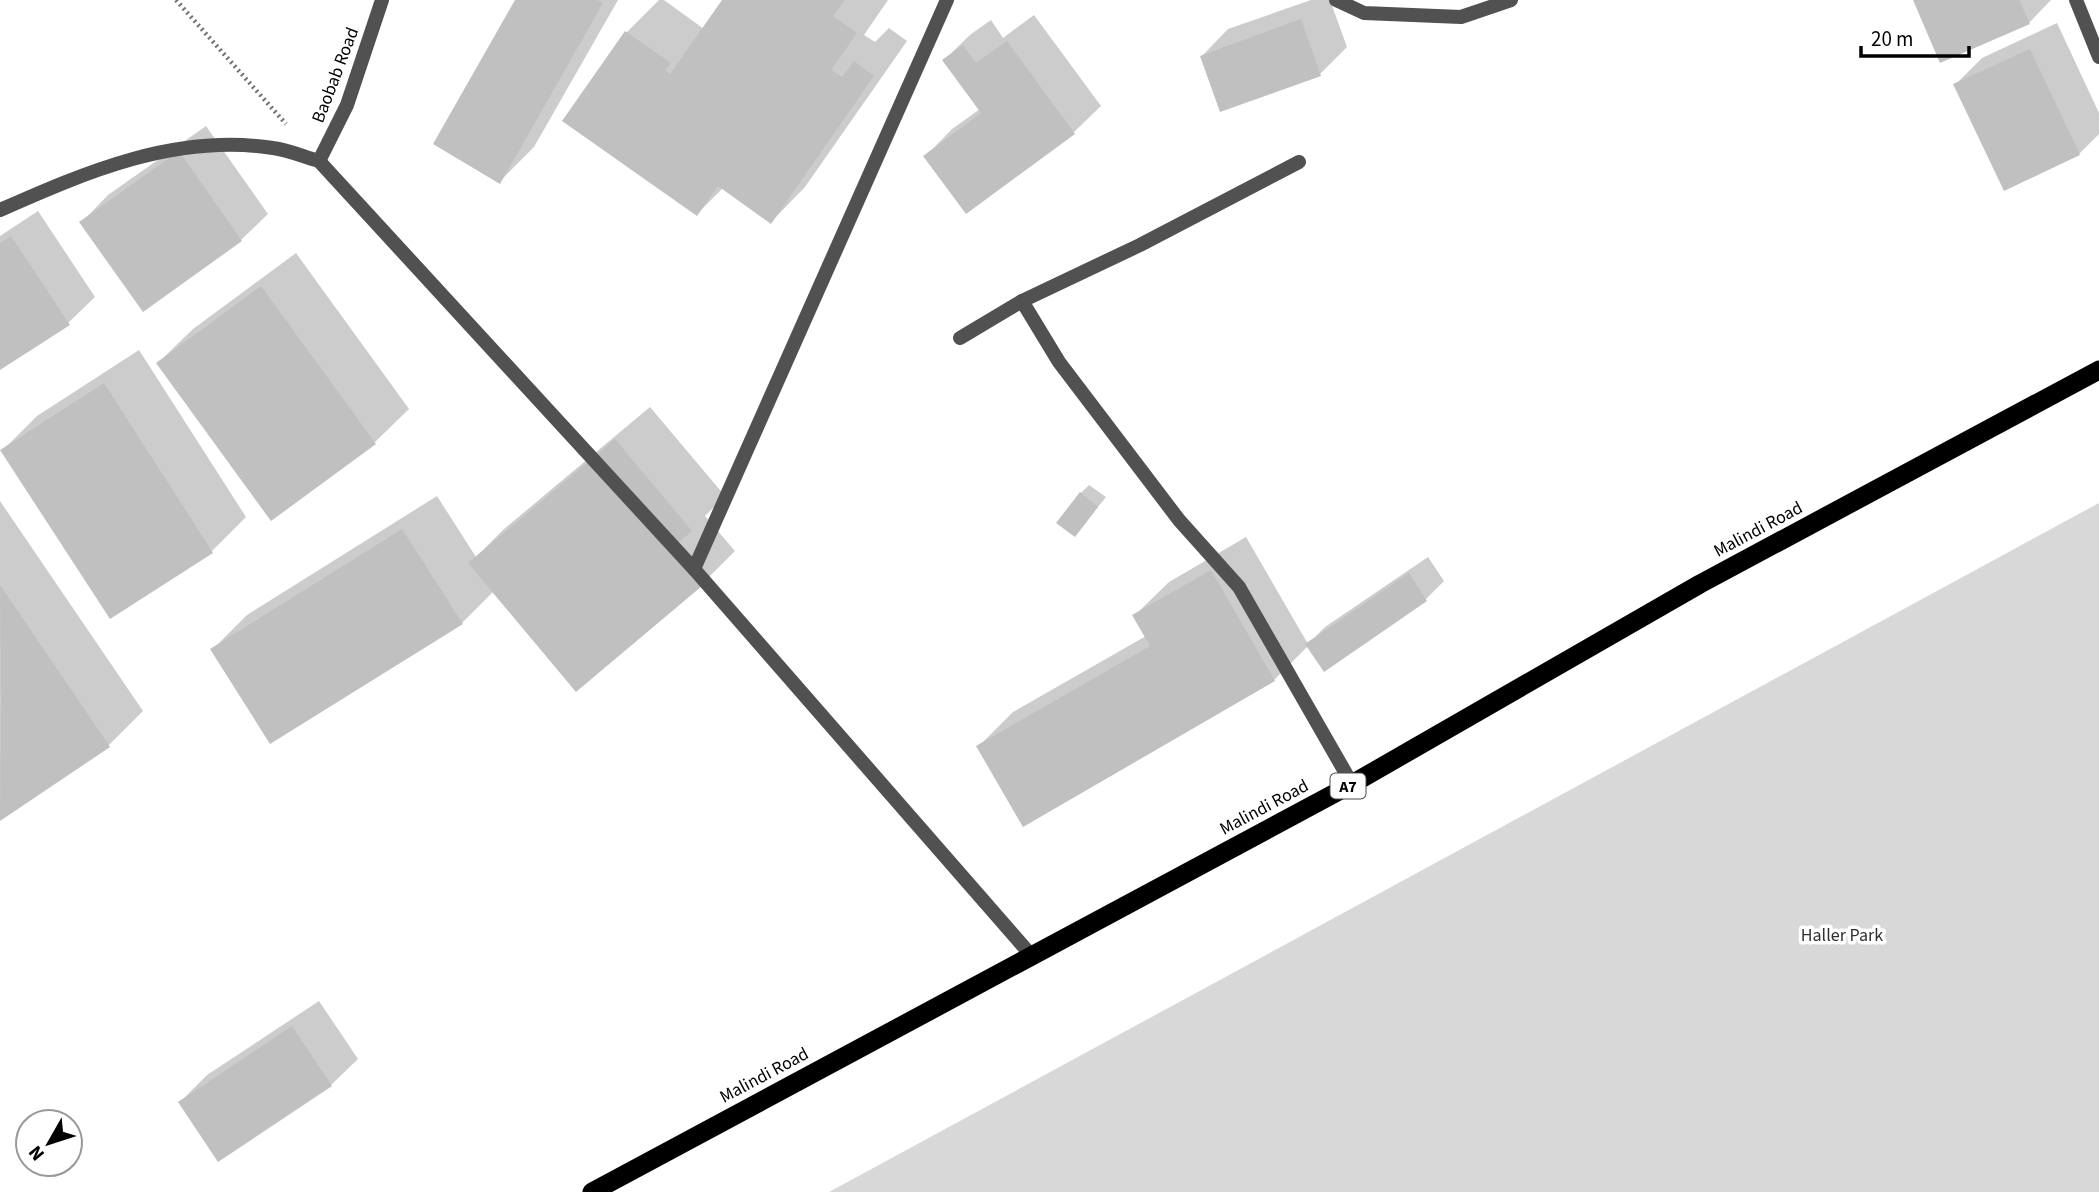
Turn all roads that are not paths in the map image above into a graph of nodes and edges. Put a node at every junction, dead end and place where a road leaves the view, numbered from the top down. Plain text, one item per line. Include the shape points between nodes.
1 (382, 0) edge
2 (947, 0) edge
3 (1336, 0) edge
4 (1511, 0) edge
5 (2076, 0) edge
6 (2099, 57) edge
7 (319, 161) junction
8 (1298, 162) dead end
9 (0, 210) edge
10 (1022, 301) junction
11 (960, 338) dead end
12 (2099, 370) edge
13 (694, 569) junction
14 (1352, 784) junction
15 (1031, 955) junction
16 (592, 1192) edge

1 - 7 street, Baobab Road via 347,105
2 - 13 street
3 - 4 street via 1364,13 1461,17
5 - 6 street
7 - 9 street via 275,148 202,146 132,158 71,178
7 - 13 street
8 - 10 street
10 - 11 street
10 - 14 street via 1059,362 1179,520 1239,587
12 - 14 highway, Malindi Road / A7 via 1700,584
13 - 15 street
14 - 15 highway, Malindi Road / A7
15 - 16 highway, Malindi Road / A7

